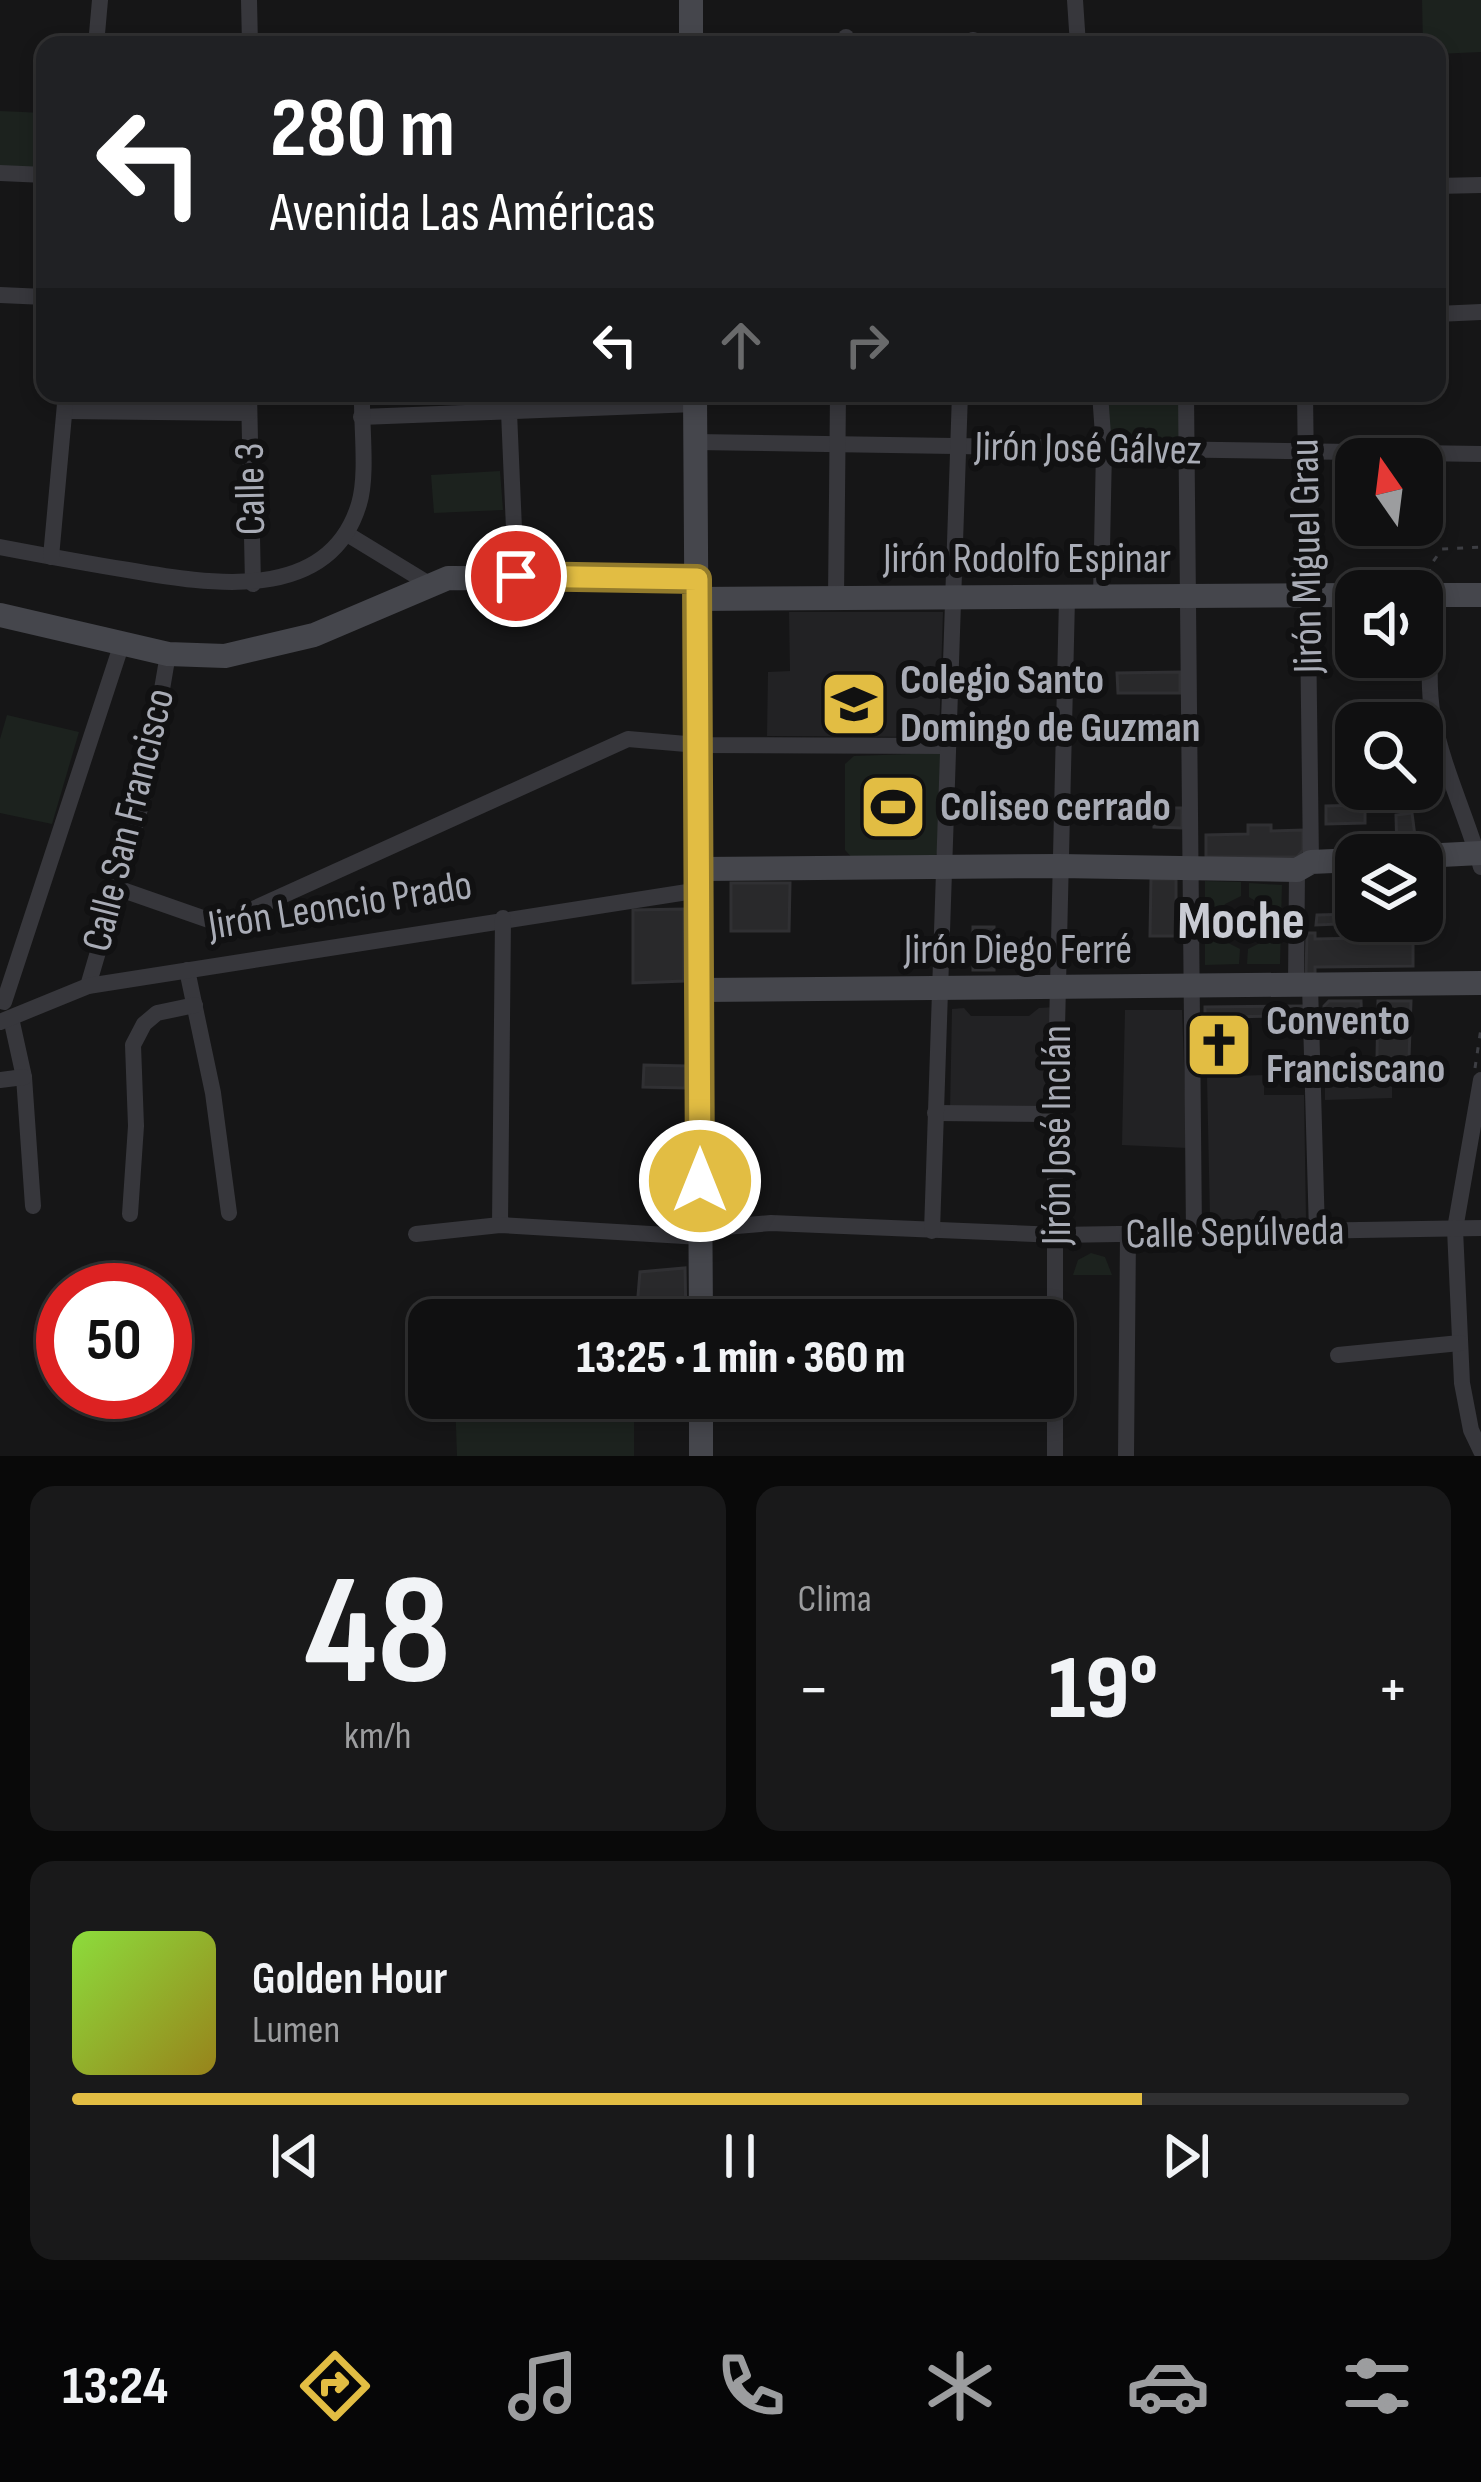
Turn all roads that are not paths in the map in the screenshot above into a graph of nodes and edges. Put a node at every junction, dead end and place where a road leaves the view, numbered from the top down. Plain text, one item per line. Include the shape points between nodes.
1 (100, 0) edge
2 (249, 0) edge
3 (691, 0) edge
4 (1075, 0) edge
5 (98, 36) edge
6 (250, 36) edge
7 (691, 36) edge
8 (1077, 36) edge
9 (0, 173) edge
10 (36, 175) edge
11 (1481, 185) edge
12 (1446, 186) edge
13 (0, 295) edge
14 (36, 297) edge
15 (1481, 311) edge
16 (1446, 313) edge
17 (66, 402) edge
18 (249, 402) edge
19 (362, 402) edge
20 (642, 402) edge
21 (695, 402) edge
22 (838, 402) edge
23 (960, 402) edge
24 (1101, 402) edge
25 (1186, 402) edge
26 (1304, 402) edge
27 (509, 412) junction
28 (249, 413) junction
29 (362, 417) junction
30 (695, 442) junction
31 (837, 445) junction
32 (958, 447) junction
33 (1104, 449) junction
34 (1187, 450) junction
35 (1305, 452) junction
36 (1481, 454) edge
37 (347, 534) junction
38 (0, 547) edge
39 (51, 556) junction
40 (516, 576) junction
41 (253, 584) junction
42 (429, 584) junction
43 (697, 589) junction
44 (1307, 595) junction
45 (1335, 595) edge
46 (1481, 596) edge
47 (836, 598) junction
48 (953, 598) junction
49 (1067, 598) junction
50 (1101, 598) junction
51 (1188, 598) junction
52 (1443, 598) edge
53 (0, 615) edge
54 (122, 643) junction
55 (168, 654) junction
56 (1431, 678) edge
57 (698, 745) junction
58 (948, 746) junction
59 (1443, 857) edge
60 (1480, 858) edge
61 (1335, 862) edge
62 (1059, 866) junction
63 (1304, 866) junction
64 (944, 867) junction
65 (1192, 868) junction
66 (700, 879) junction
67 (117, 888) junction
68 (502, 918) junction
69 (188, 970) junction
70 (1481, 983) edge
71 (1303, 985) junction
72 (88, 986) junction
73 (1192, 987) junction
74 (700, 990) junction
75 (940, 990) junction
76 (1056, 990) junction
77 (195, 1005) junction
78 (5, 1014) edge
79 (24, 1077) junction
80 (0, 1081) edge
81 (1481, 1081) edge
82 (935, 1113) junction
83 (1054, 1114) junction
84 (33, 1206) dead end
85 (229, 1213) dead end
86 (130, 1214) dead end
87 (500, 1225) junction
88 (1481, 1228) edge
89 (1455, 1229) junction
90 (932, 1231) junction
91 (1317, 1232) junction
92 (701, 1233) junction
93 (416, 1234) dead end
94 (1128, 1234) junction
95 (1194, 1234) junction
96 (1057, 1235) junction
97 (701, 1299) edge
98 (1460, 1343) junction
99 (1338, 1355) dead end
100 (1481, 1372) edge
101 (1462, 1376) junction
102 (701, 1419) edge
103 (1481, 1451) edge
104 (701, 1456) edge
105 (1055, 1456) edge
106 (1126, 1456) edge

1 - 5 street
2 - 6 street
3 - 7 street
4 - 8 street
9 - 10 street
11 - 12 street
13 - 14 street
15 - 16 street
17 - 28 street
17 - 39 street
18 - 28 street, Calle 3
19 - 29 street
20 - 27 street
21 - 30 street
22 - 31 street
23 - 32 street
24 - 33 street
25 - 34 street
26 - 35 street, Jirón Miguel Grau
27 - 29 street
27 - 40 street
28 - 41 street, Calle 3
29 - 37 street via 361,500
30 - 31 street, Jirón José Gálvez
30 - 43 street
31 - 32 street, Jirón José Gálvez
31 - 47 street
32 - 33 street, Jirón José Gálvez
32 - 48 street
33 - 34 street, Jirón José Gálvez
33 - 50 street
34 - 35 street, Jirón José Gálvez
34 - 51 street
35 - 36 street, Jirón José Gálvez
35 - 44 street, Jirón Miguel Grau
37 - 41 street via 315,566
37 - 42 street
38 - 39 street
39 - 41 street
40 - 42 street, Jirón Rodolfo Espinar
40 - 43 street, Jirón Rodolfo Espinar
42 - 55 street, Jirón Rodolfo Espinar via 287,644 225,656
43 - 47 street, Jirón Rodolfo Espinar
43 - 57 street
44 - 45 street, Jirón Rodolfo Espinar
44 - 51 street, Jirón Rodolfo Espinar
44 - 63 street, Jirón Miguel Grau
46 - 52 street
47 - 48 street, Jirón Rodolfo Espinar
48 - 49 street, Jirón Rodolfo Espinar
48 - 58 street
49 - 50 street, Jirón Rodolfo Espinar
49 - 62 street, Jirón José Inclán
50 - 51 street, Jirón Rodolfo Espinar
51 - 65 street
53 - 54 street, Jirón Rodolfo Espinar
54 - 55 street, Jirón Rodolfo Espinar
54 - 78 street
55 - 67 street, Calle San Francisco via 144,795
56 - 60 street via 1443,758
57 - 58 street
57 - 66 street
57 - 67 street via 628,740 220,924
58 - 64 street
59 - 60 street
61 - 63 street, Jirón Leoncio Prado
62 - 64 street, Jirón Leoncio Prado
62 - 65 street, Jirón Leoncio Prado
62 - 76 street, Jirón José Inclán
63 - 65 street, Jirón Leoncio Prado
63 - 71 street, Jirón Miguel Grau
64 - 66 street, Jirón Leoncio Prado
64 - 75 street
65 - 73 street
66 - 68 street, Jirón Leoncio Prado
66 - 74 street
67 - 72 street, Calle San Francisco
68 - 69 street, Jirón Leoncio Prado
68 - 87 street
69 - 72 street, Jirón Leoncio Prado
69 - 77 street
70 - 71 street, Jirón Diego Ferré
71 - 73 street, Jirón Diego Ferré
71 - 91 street, Jirón Miguel Grau
72 - 78 street, Jirón Leoncio Prado
73 - 76 street, Jirón Diego Ferré
73 - 95 street
74 - 75 street, Jirón Diego Ferré
74 - 92 street
75 - 76 street, Jirón Diego Ferré
75 - 82 street
76 - 83 street, Jirón José Inclán
77 - 85 street
77 - 86 street via 157,1013 134,1045
78 - 79 street
79 - 80 street
79 - 84 street
81 - 89 street
82 - 83 street
82 - 90 street
83 - 96 street, Jirón José Inclán
87 - 92 street, Calle Sepúlveda
87 - 93 street, Calle Sepúlveda
88 - 89 street, Calle Sepúlveda
89 - 91 street, Calle Sepúlveda
89 - 98 street
90 - 92 street, Calle Sepúlveda via 772,1223
90 - 96 street, Calle Sepúlveda
91 - 95 street, Calle Sepúlveda
92 - 97 street
94 - 95 street, Calle Sepúlveda
94 - 96 street, Calle Sepúlveda
94 - 106 street
96 - 105 street, Jirón José Inclán
98 - 99 street
98 - 101 street
100 - 101 street
101 - 103 street
102 - 104 street

